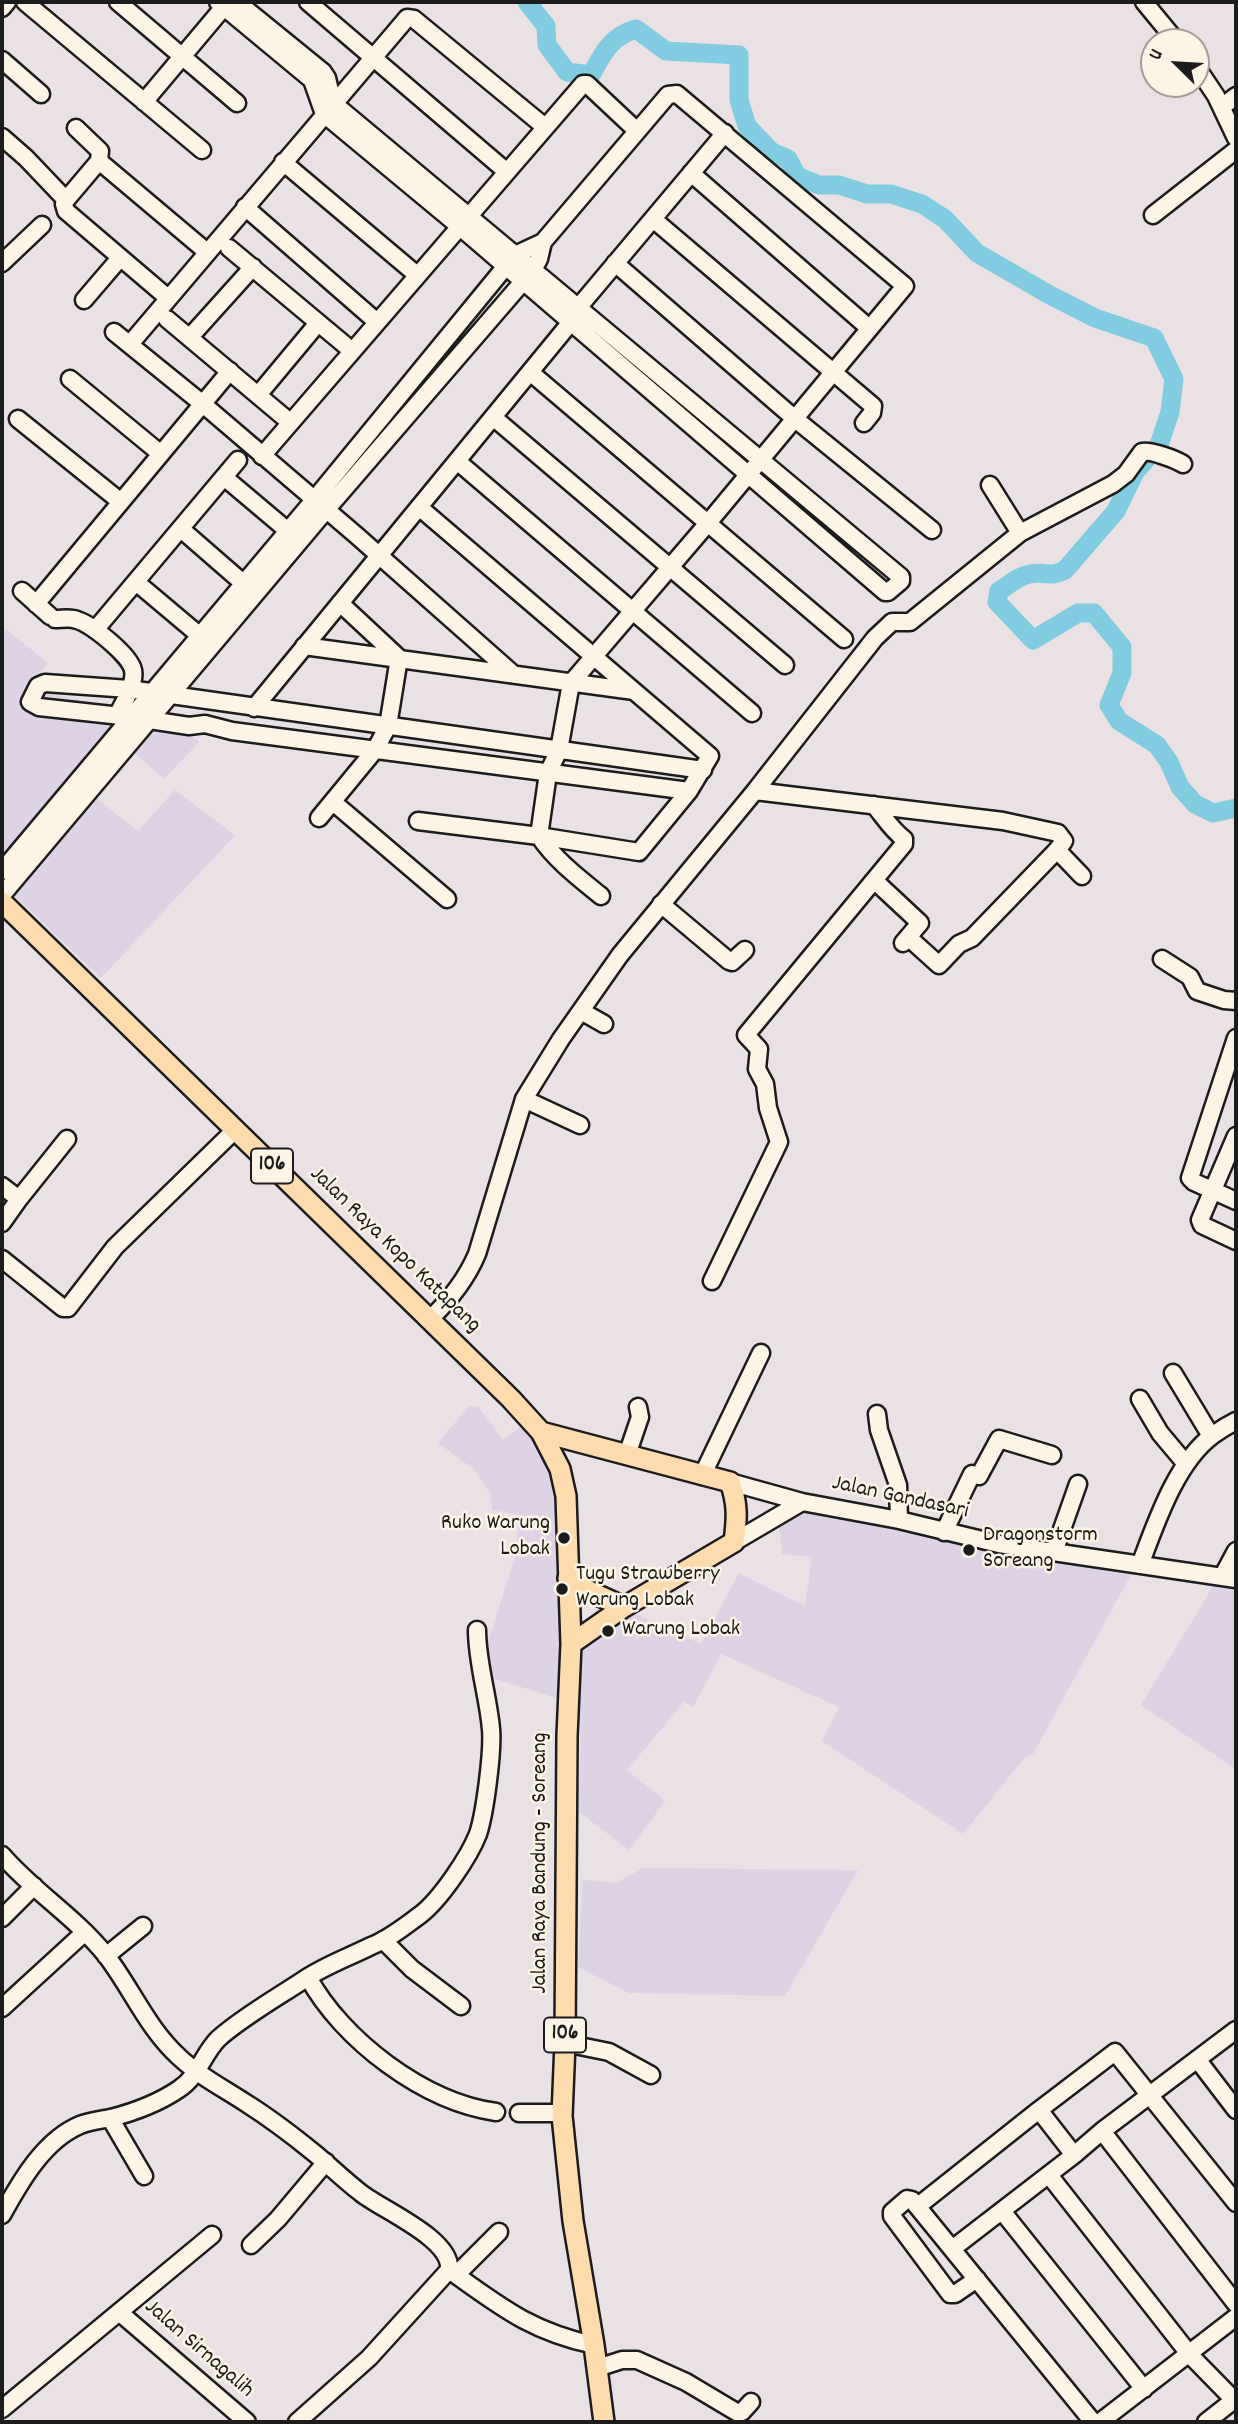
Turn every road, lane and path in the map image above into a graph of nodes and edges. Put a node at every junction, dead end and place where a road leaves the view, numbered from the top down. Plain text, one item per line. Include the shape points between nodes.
1 (7, 2) edge
2 (26, 2) edge
3 (118, 2) edge
4 (308, 2) edge
5 (1144, 2) edge
6 (227, 3) edge
7 (2, 8) edge
8 (1165, 28) edge
9 (182, 56) junction
10 (372, 58) junction
11 (2, 60) edge
12 (1210, 88) edge
13 (41, 94) dead end
14 (1236, 96) edge
15 (144, 102) junction
16 (237, 103) dead end
17 (1222, 107) junction
18 (328, 109) junction
19 (545, 127) junction
20 (76, 128) dead end
21 (636, 130) junction
22 (725, 133) junction
23 (2, 137) edge
24 (1236, 138) edge
25 (202, 150) dead end
26 (1236, 150) edge
27 (99, 161) junction
28 (283, 162) junction
29 (506, 172) junction
30 (691, 173) junction
31 (66, 200) junction
32 (245, 207) junction
33 (1153, 215) dead end
34 (653, 219) junction
35 (464, 221) junction
36 (42, 225) dead end
37 (543, 242) junction
38 (229, 248) dead end
39 (207, 252) junction
40 (120, 258) junction
41 (510, 260) junction
42 (2, 263) edge
43 (615, 263) junction
44 (253, 267) junction
45 (417, 275) junction
46 (528, 276) junction
47 (492, 282) junction
48 (168, 298) junction
49 (509, 298) junction
50 (84, 300) dead end
51 (574, 316) junction
52 (167, 318) dead end
53 (377, 322) junction
54 (318, 323) junction
55 (869, 328) junction
56 (114, 332) dead end
57 (190, 337) junction
58 (130, 344) junction
59 (345, 345) dead end
60 (230, 371) junction
61 (833, 371) junction
62 (530, 372) junction
63 (70, 379) dead end
64 (258, 395) junction
65 (204, 405) junction
66 (493, 417) junction
67 (285, 418) dead end
68 (794, 418) junction
69 (18, 419) dead end
70 (864, 423) dead end
71 (161, 454) junction
72 (262, 456) junction
73 (238, 460) dead end
74 (760, 460) junction
75 (457, 461) junction
76 (1183, 464) dead end
77 (749, 474) junction
78 (224, 477) junction
79 (990, 485) dead end
80 (121, 502) junction
81 (320, 505) junction
82 (419, 507) junction
83 (708, 523) junction
84 (181, 529) junction
85 (932, 530) dead end
86 (288, 531) junction
87 (1020, 533) junction
88 (379, 555) junction
89 (670, 567) junction
90 (136, 582) junction
91 (243, 583) junction
92 (22, 591) dead end
93 (340, 603) junction
94 (36, 604) junction
95 (631, 610) junction
96 (95, 630) junction
97 (199, 635) junction
98 (845, 639) dead end
99 (304, 646) junction
100 (594, 654) junction
101 (399, 658) junction
102 (785, 665) dead end
103 (512, 673) junction
104 (571, 682) junction
105 (130, 689) junction
106 (635, 691) junction
107 (150, 692) junction
108 (170, 695) junction
109 (254, 708) junction
110 (752, 713) dead end
111 (123, 716) junction
112 (150, 720) junction
113 (388, 726) junction
114 (375, 750) junction
115 (559, 750) junction
116 (703, 770) junction
117 (548, 773) junction
118 (689, 791) junction
119 (755, 791) junction
120 (333, 802) junction
121 (874, 805) junction
122 (319, 818) dead end
123 (418, 821) dead end
124 (539, 836) junction
125 (1056, 850) junction
126 (2, 871) edge
127 (1082, 876) dead end
128 (875, 881) junction
129 (2, 895) edge
130 (601, 896) dead end
131 (447, 899) dead end
132 (2, 902) edge
133 (661, 904) junction
134 (745, 950) dead end
135 (1162, 959) dead end
136 (1236, 1001) edge
137 (582, 1011) junction
138 (604, 1024) dead end
139 (1236, 1038) edge
140 (524, 1100) junction
141 (580, 1125) dead end
142 (235, 1130) junction
143 (1236, 1136) edge
144 (67, 1139) dead end
145 (2, 1186) edge
146 (1212, 1189) junction
147 (19, 1199) junction
148 (1236, 1201) edge
149 (2, 1223) edge
150 (1236, 1241) edge
151 (2, 1259) edge
152 (712, 1281) dead end
153 (429, 1320) junction
154 (761, 1353) dead end
155 (1173, 1373) dead end
156 (1140, 1399) dead end
157 (638, 1407) dead end
158 (877, 1414) dead end
159 (1236, 1421) edge
160 (541, 1432) junction
161 (1211, 1436) junction
162 (572, 1440) junction
163 (627, 1455) junction
164 (1052, 1455) dead end
165 (555, 1459) junction
166 (1186, 1464) junction
167 (702, 1476) junction
168 (730, 1482) junction
169 (1078, 1484) dead end
170 (802, 1502) junction
171 (899, 1520) junction
172 (944, 1531) junction
173 (733, 1542) junction
174 (1236, 1551) edge
175 (1054, 1552) junction
176 (1140, 1564) junction
177 (568, 1577) junction
178 (1229, 1578) edge
179 (625, 1607) junction
180 (477, 1630) dead end
181 (571, 1644) junction
182 (4, 1861) edge
183 (34, 1886) junction
184 (2, 1918) edge
185 (143, 1926) dead end
186 (85, 1932) junction
187 (388, 1945) junction
188 (106, 1956) junction
189 (312, 1984) junction
190 (461, 2006) dead end
191 (2, 2008) edge
192 (1236, 2030) edge
193 (565, 2043) junction
194 (1197, 2059) junction
195 (200, 2074) junction
196 (651, 2075) dead end
197 (1150, 2095) junction
198 (1039, 2110) junction
199 (1236, 2110) edge
200 (496, 2112) dead end
201 (519, 2113) dead end
202 (562, 2113) junction
203 (112, 2123) junction
204 (1102, 2130) junction
205 (1074, 2155) junction
206 (326, 2162) junction
207 (1049, 2175) junction
208 (144, 2176) dead end
209 (1236, 2203) edge
210 (918, 2206) junction
211 (1002, 2211) junction
212 (2, 2215) edge
213 (499, 2232) dead end
214 (212, 2235) dead end
215 (251, 2245) dead end
216 (952, 2249) junction
217 (452, 2272) junction
218 (977, 2279) junction
219 (1236, 2304) edge
220 (119, 2312) junction
221 (1236, 2317) edge
222 (594, 2345) junction
223 (1190, 2355) junction
224 (597, 2368) junction
225 (1144, 2389) junction
226 (1236, 2400) edge
227 (751, 2402) dead end
228 (2, 2409) edge
229 (247, 2422) edge
230 (297, 2422) edge
231 (604, 2422) edge
232 (1093, 2422) edge
233 (1100, 2422) edge
234 (1206, 2422) edge

1 - 7 street
2 - 15 street
3 - 9 street
4 - 10 street
5 - 8 street
6 - 9 street
6 - 18 street via 312,80
9 - 15 street
9 - 16 street
10 - 18 street
10 - 19 street via 411,18
10 - 29 street
11 - 13 street
12 - 17 street
14 - 17 street
15 - 25 street
17 - 24 street
18 - 28 street
18 - 35 street
19 - 21 street via 585,83
19 - 29 street
20 - 27 street via 100,151
21 - 22 street via 673,93
21 - 37 street
22 - 30 street
22 - 55 street via 905,286
23 - 31 street
26 - 33 street
27 - 31 street
27 - 39 street
28 - 32 street
28 - 45 street
29 - 35 street
30 - 34 street
30 - 55 street
31 - 40 street via 67,213
32 - 39 street
32 - 53 street
34 - 43 street
34 - 61 street
35 - 41 street
35 - 45 street
36 - 42 street
37 - 41 street
37 - 46 street
38 - 44 street
39 - 48 street
40 - 48 street
40 - 50 street
41 - 46 street
41 - 47 street
43 - 51 street
43 - 68 street
44 - 54 street
44 - 57 street
45 - 53 street
46 - 49 street
46 - 51 street
47 - 49 street
47 - 81 street
48 - 58 street
49 - 81 street
51 - 62 street
51 - 74 street
51 - 77 street
52 - 57 street
53 - 72 street
54 - 59 street
54 - 64 street
55 - 61 street
56 - 58 street
57 - 60 street
58 - 65 street
60 - 64 street
60 - 65 street
61 - 68 street
61 - 70 street via 873,406
62 - 66 street
62 - 83 street
63 - 71 street
64 - 67 street
65 - 71 street
65 - 72 street
66 - 75 street
66 - 89 street
68 - 74 street
68 - 85 street
69 - 80 street
71 - 80 street
72 - 81 street
73 - 78 street
74 - 77 street
74 - 77 street via 901,576 901,581 885,592
75 - 82 street
75 - 95 street
76 - 87 street via 1175,458 1142,452 1113,484
77 - 83 street
78 - 84 street
78 - 86 street
79 - 87 street
80 - 94 street
81 - 86 street
81 - 88 street
81 - 108 street
82 - 88 street
82 - 100 street
83 - 89 street
83 - 98 street
84 - 90 street
84 - 91 street
86 - 91 street
87 - 119 street via 910,622 892,622 883,630
88 - 93 street
88 - 103 street
89 - 95 street
89 - 102 street
90 - 96 street
90 - 97 street
91 - 97 street
92 - 94 street
93 - 99 street
93 - 101 street
94 - 96 street via 53,618 74,619
95 - 100 street
95 - 110 street
96 - 105 street via 134,668
97 - 107 street
99 - 101 street
99 - 109 street
100 - 104 street
100 - 106 street
101 - 103 street
101 - 113 street
103 - 104 street
104 - 106 street
104 - 115 street
105 - 107 street
105 - 111 street
105 - 111 street via 45,682 30,699 39,707
106 - 116 street via 709,754
107 - 108 street
107 - 111 street
108 - 109 street
108 - 112 street
109 - 113 street
111 - 112 street
111 - 126 street
112 - 114 street
112 - 129 street
113 - 114 street
113 - 115 street
114 - 117 street
114 - 120 street
115 - 116 street
115 - 117 street
116 - 118 street
117 - 118 street
117 - 124 street
118 - 124 street via 639,852
119 - 121 street
119 - 133 street
120 - 122 street
120 - 131 street
121 - 125 street via 1054,831 1064,841
121 - 128 street via 905,842
123 - 124 street
124 - 130 street
125 - 127 street
125 - 128 street via 972,938 959,944 939,965 905,940 920,923
128 - 152 street via 746,1035 759,1049 757,1069 779,1142
132 - 142 main road, Jalan Raya Kopo Katapang / 106
133 - 134 street via 729,961
133 - 137 street
135 - 136 street via 1190,977 1197,990
137 - 138 street
137 - 140 street
139 - 146 street via 1190,1178
140 - 141 street
140 - 153 street via 477,1254 462,1284
142 - 151 street via 115,1247 68,1308
142 - 153 main road, Jalan Raya Kopo Katapang / 106
143 - 146 street
144 - 147 street
145 - 147 street
146 - 148 street
146 - 150 street via 1201,1223
147 - 149 street
153 - 160 main road, Jalan Raya Kopo Katapang / 106
154 - 167 street
155 - 161 street
156 - 166 street
157 - 163 street via 640,1416
158 - 171 street via 878,1430 898,1485
159 - 161 street
160 - 162 main road
160 - 165 main road, Jalan Raya Bandung - Soreang / 106
161 - 166 street
162 - 163 main road
162 - 165 main road via 559,1449
163 - 167 main road
164 - 172 street via 999,1439 978,1476 972,1474
165 - 177 main road, Jalan Raya Bandung - Soreang / 106 via 566,1496
166 - 176 street
167 - 168 main road
168 - 170 street, Jalan Gandasari
168 - 173 main road via 738,1507
169 - 175 street
170 - 171 street, Jalan Gandasari
170 - 173 street, Jalan Gandasari
171 - 172 street, Jalan Gandasari
172 - 175 street, Jalan Gandasari
173 - 179 main road
174 - 178 street
175 - 176 street, Jalan Gandasari
176 - 178 street, Jalan Gandasari
177 - 179 main road
177 - 181 main road, Jalan Raya Bandung - Soreang / 106
179 - 181 main road
180 - 187 street via 491,1733 478,1834 432,1906
181 - 193 main road, Jalan Raya Bandung - Soreang / 106
182 - 183 street
183 - 184 street
183 - 186 street
185 - 188 street
186 - 188 street
186 - 191 street
187 - 189 street via 349,1955
187 - 190 street
188 - 195 street via 158,2035
189 - 195 street via 220,2038 208,2050
189 - 200 street via 360,2044 389,2067 463,2104
192 - 194 street
193 - 196 street via 608,2052
193 - 202 main road, Jalan Raya Bandung - Soreang / 106
194 - 197 street
194 - 199 street
195 - 203 street
195 - 206 street via 270,2118
197 - 198 street via 1112,2048 1106,2047 1058,2082 1058,2095
197 - 204 street
197 - 209 street
198 - 205 street
198 - 210 street
201 - 202 street
202 - 222 main road, Jalan Raya Bandung - Soreang / 106 via 573,2221
203 - 208 street
203 - 212 street via 78,2125 61,2137 33,2165
204 - 205 street
204 - 219 street
205 - 207 street
206 - 215 street
206 - 217 street via 361,2194 441,2247
207 - 211 street
207 - 223 street
210 - 216 street
210 - 218 street via 907,2199 892,2216 950,2294
211 - 216 street
211 - 225 street
213 - 217 street
214 - 220 street
216 - 218 street
217 - 222 street via 524,2322 562,2339
217 - 230 street via 369,2358
218 - 232 street
220 - 228 street
220 - 229 street, Jalan Sirnagalih
221 - 223 street
222 - 224 main road, Jalan Raya Bandung - Soreang / 106
223 - 225 street
223 - 226 street
224 - 227 street via 634,2359 686,2382 737,2413
224 - 231 main road, Jalan Raya Bandung - Soreang / 106
225 - 233 street
226 - 234 street

